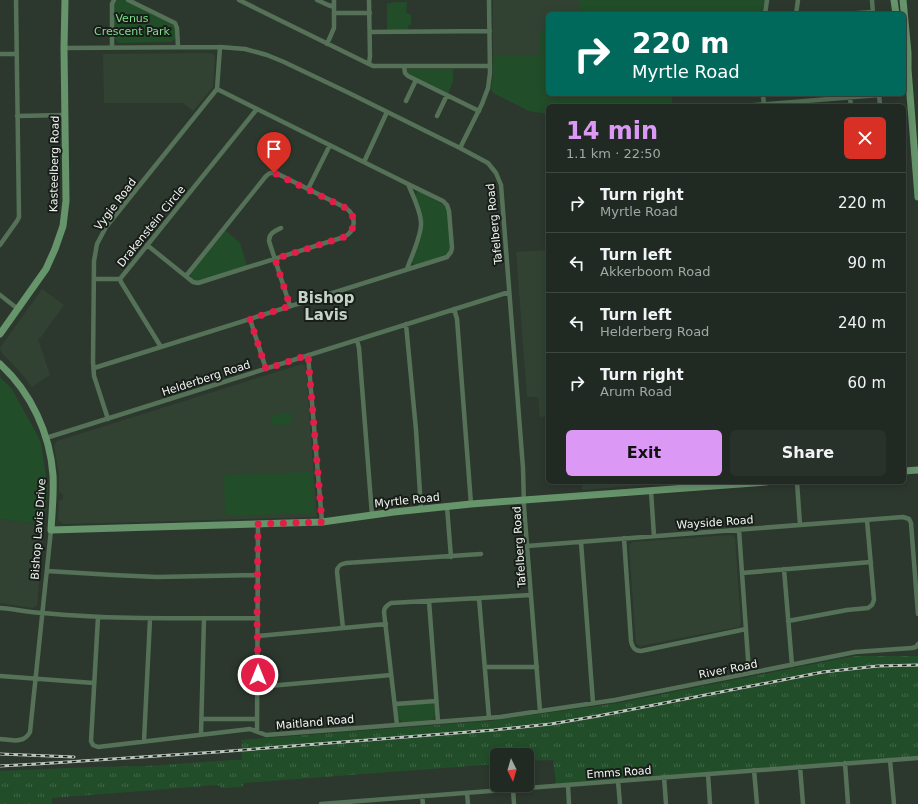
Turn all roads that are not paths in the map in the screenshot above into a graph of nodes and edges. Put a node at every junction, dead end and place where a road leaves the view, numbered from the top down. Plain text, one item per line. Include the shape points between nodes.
1 (16, 0) edge
2 (65, 0) edge
3 (114, 0) edge
4 (128, 0) edge
5 (239, 0) edge
6 (317, 0) edge
7 (334, 0) edge
8 (370, 0) edge
9 (489, 0) edge
10 (767, 0) edge
11 (798, 0) edge
12 (872, 0) edge
13 (894, 0) edge
14 (903, 0) edge
15 (334, 7) junction
16 (765, 12) edge
17 (796, 12) edge
18 (873, 12) edge
19 (896, 12) edge
20 (904, 12) edge
21 (334, 13) junction
22 (370, 13) junction
23 (490, 31) junction
24 (370, 32) junction
25 (906, 32) edge
26 (327, 44) junction
27 (178, 47) junction
28 (220, 47) junction
29 (64, 48) junction
30 (112, 48) junction
31 (0, 54) edge
32 (17, 54) junction
33 (906, 60) edge
34 (368, 64) junction
35 (404, 66) junction
36 (490, 66) junction
37 (908, 69) junction
38 (416, 80) junction
39 (217, 89) junction
40 (447, 95) junction
41 (820, 96) edge
42 (869, 96) edge
43 (850, 98) junction
44 (820, 100) junction
45 (406, 101) dead end
46 (793, 104) edge
47 (851, 104) edge
48 (257, 109) junction
49 (479, 111) junction
50 (387, 112) junction
51 (65, 115) junction
52 (17, 116) junction
53 (437, 116) dead end
54 (330, 145) junction
55 (460, 148) junction
56 (364, 162) junction
57 (408, 184) junction
58 (308, 189) junction
59 (918, 197) edge
60 (281, 228) dead end
61 (0, 245) edge
62 (147, 245) junction
63 (275, 259) junction
64 (407, 270) junction
65 (186, 276) junction
66 (94, 279) junction
67 (120, 279) junction
68 (509, 292) junction
69 (0, 295) edge
70 (290, 306) junction
71 (18, 309) junction
72 (454, 309) junction
73 (250, 319) junction
74 (406, 324) junction
75 (0, 334) edge
76 (357, 340) junction
77 (161, 347) junction
78 (308, 355) junction
79 (0, 364) edge
80 (94, 368) junction
81 (266, 369) junction
82 (108, 419) junction
83 (46, 438) junction
84 (918, 470) edge
85 (906, 471) edge
86 (740, 484) edge
87 (797, 484) edge
88 (650, 491) junction
89 (524, 500) junction
90 (471, 504) junction
91 (447, 507) junction
92 (421, 509) junction
93 (372, 515) junction
94 (867, 520) junction
95 (322, 522) junction
96 (258, 524) junction
97 (800, 525) junction
98 (51, 530) junction
99 (738, 530) junction
100 (654, 536) junction
101 (624, 538) junction
102 (581, 542) junction
103 (527, 546) junction
104 (481, 554) dead end
105 (451, 557) junction
106 (870, 562) junction
107 (784, 569) junction
108 (47, 571) junction
109 (742, 573) junction
110 (258, 575) junction
111 (531, 595) junction
112 (480, 598) junction
113 (429, 601) junction
114 (0, 608) edge
115 (42, 613) junction
116 (918, 614) edge
117 (98, 617) junction
118 (204, 618) junction
119 (257, 618) junction
120 (150, 619) junction
121 (788, 621) junction
122 (386, 624) junction
123 (342, 628) junction
124 (746, 629) junction
125 (258, 636) junction
126 (918, 644) edge
127 (792, 665) junction
128 (485, 667) junction
129 (537, 667) junction
130 (749, 673) junction
131 (392, 675) junction
132 (0, 676) edge
133 (36, 679) junction
134 (94, 683) junction
135 (258, 687) junction
136 (436, 701) junction
137 (593, 703) junction
138 (395, 704) junction
139 (540, 711) junction
140 (489, 718) junction
141 (202, 719) junction
142 (257, 719) junction
143 (438, 722) junction
144 (397, 725) junction
145 (257, 731) junction
146 (201, 734) junction
147 (0, 739) edge
148 (144, 741) junction
149 (918, 758) edge
150 (890, 760) junction
151 (845, 763) junction
152 (800, 767) junction
153 (754, 770) junction
154 (708, 774) junction
155 (664, 777) junction
156 (618, 781) junction
157 (568, 785) junction
158 (534, 787) edge
159 (490, 791) edge
160 (513, 792) edge
161 (467, 793) junction
162 (422, 796) junction
163 (377, 802) edge
164 (321, 804) edge
165 (331, 804) edge
166 (423, 804) edge
167 (468, 804) edge
168 (514, 804) edge
169 (569, 804) edge
170 (620, 804) edge
171 (666, 804) edge
172 (710, 804) edge
173 (757, 804) edge
174 (803, 804) edge
175 (848, 804) edge
176 (894, 804) edge

1 - 32 street
2 - 29 street, Kasteelberg Road
3 - 30 street
4 - 27 street via 175,23
5 - 26 street
6 - 15 street
7 - 15 street
8 - 22 street
9 - 23 street
10 - 16 street
11 - 17 street
12 - 18 street
13 - 19 street
14 - 20 street
15 - 21 street
21 - 22 street
21 - 26 street via 334,28
22 - 24 street
23 - 24 street
23 - 36 street
24 - 34 street
25 - 37 street
26 - 34 street
27 - 28 street, Tafelberg Road
27 - 30 street, Tafelberg Road
28 - 39 street
28 - 50 street, Tafelberg Road via 245,49 273,57
29 - 30 street, Tafelberg Road
29 - 51 street, Kasteelberg Road
31 - 32 street
32 - 52 street
33 - 37 street
34 - 35 street
35 - 36 street
35 - 38 street via 406,74
36 - 49 street via 488,88
37 - 59 street
38 - 40 street
38 - 45 street
39 - 48 street
39 - 66 street, Vygie Road via 106,227 95,252
40 - 49 street
40 - 53 street
41 - 44 street
42 - 43 street
43 - 44 street
43 - 47 street
44 - 46 street
48 - 54 street
48 - 62 street, Drakenstein Circle
49 - 55 street
50 - 55 street, Tafelberg Road
50 - 56 street
51 - 52 street
51 - 71 street, Kasteelberg Road via 66,201 63,226 46,269
52 - 61 street via 19,217
54 - 56 street
54 - 58 street
55 - 68 street, Tafelberg Road via 488,163 499,178
56 - 57 street
57 - 64 street via 420,215 421,225
57 - 64 street via 447,205 452,248 445,258
58 - 63 street via 349,210 354,221 352,231 347,236
58 - 65 street via 276,173 268,174
60 - 63 street via 271,233 269,239
62 - 65 street
62 - 67 street, Drakenstein Circle
63 - 65 street via 198,283
63 - 70 street
64 - 70 street
66 - 67 street
66 - 80 street, Vygie Road
67 - 77 street, Drakenstein Circle
68 - 72 street, Helderberg Road
68 - 89 street, Tafelberg Road
69 - 71 street
70 - 73 street
71 - 75 street, Kasteelberg Road
72 - 74 street, Helderberg Road
72 - 90 street via 457,318
73 - 77 street
73 - 81 street
74 - 76 street, Helderberg Road
74 - 92 street
76 - 78 street, Helderberg Road
76 - 93 street
77 - 80 street
78 - 81 street, Helderberg Road
78 - 95 street
79 - 83 street, Bishop Lavis Drive via 26,395
80 - 82 street, Vygie Road
81 - 82 street, Helderberg Road
82 - 83 street, Helderberg Road
83 - 98 street, Bishop Lavis Drive via 53,476
84 - 85 street
86 - 88 street, Myrtle Road
87 - 97 street
88 - 89 street, Myrtle Road
88 - 100 street
89 - 90 street, Myrtle Road
89 - 103 street, Tafelberg Road
90 - 91 street, Myrtle Road
91 - 92 street, Myrtle Road
91 - 105 street
92 - 93 street, Myrtle Road
93 - 95 street, Myrtle Road
94 - 97 street, Wayside Road
94 - 106 street
94 - 116 street, Wayside Road via 904,517 911,522
95 - 96 street, Myrtle Road
96 - 98 street, Myrtle Road
96 - 110 street
97 - 99 street, Wayside Road
98 - 108 street, Bishop Lavis Drive
99 - 100 street, Wayside Road
99 - 109 street
100 - 101 street, Wayside Road
101 - 102 street, Wayside Road
101 - 124 street via 633,648 641,651
102 - 103 street, Wayside Road
102 - 137 street
103 - 111 street, Tafelberg Road
104 - 105 street
105 - 123 street via 341,564 337,572
106 - 107 street
106 - 121 street via 874,600 870,607
107 - 109 street
107 - 121 street
108 - 110 street via 157,577
108 - 115 street, Bishop Lavis Drive
109 - 124 street
110 - 119 street
111 - 112 street
111 - 129 street, Tafelberg Road
112 - 113 street
112 - 128 street
113 - 122 street via 389,604 384,610
113 - 136 street
114 - 115 street
115 - 117 street
115 - 133 street, Bishop Lavis Drive
117 - 120 street
117 - 134 street
118 - 119 street
118 - 120 street
118 - 141 street
119 - 125 street
120 - 148 street
121 - 127 street
122 - 123 street
122 - 131 street
123 - 125 street
124 - 130 street
125 - 135 street
126 - 127 street, River Road via 912,648 855,652
127 - 130 street, River Road
128 - 129 street
128 - 140 street
129 - 139 street, Tafelberg Road
130 - 137 street, River Road
131 - 135 street
131 - 138 street
132 - 133 street
133 - 134 street
133 - 147 street, Bishop Lavis Drive via 31,730 28,736 18,741
134 - 148 street, Maitland Road via 91,741 93,745 98,747
135 - 142 street
136 - 138 street
136 - 143 street
137 - 139 street, River Road
138 - 144 street
139 - 140 street, Maitland Road
140 - 143 street, Maitland Road
141 - 142 street
141 - 146 street
142 - 145 street
143 - 144 street, Maitland Road
144 - 145 street, Maitland Road via 266,735
145 - 146 street, Maitland Road via 250,729
146 - 148 street, Maitland Road
149 - 150 street, Emms Road
150 - 151 street, Emms Road
150 - 176 street
151 - 152 street, Emms Road
151 - 175 street
152 - 153 street, Emms Road
152 - 174 street
153 - 154 street, Emms Road
153 - 173 street
154 - 155 street, Emms Road
154 - 172 street
155 - 156 street, Emms Road
155 - 171 street
156 - 157 street, Emms Road
156 - 170 street
157 - 158 street, Emms Road
157 - 169 street
159 - 161 street, Emms Road
160 - 168 street
161 - 162 street, Emms Road
161 - 167 street
162 - 163 street, Emms Road
162 - 166 street
163 - 165 street, Emms Road
164 - 165 street, Emms Road

